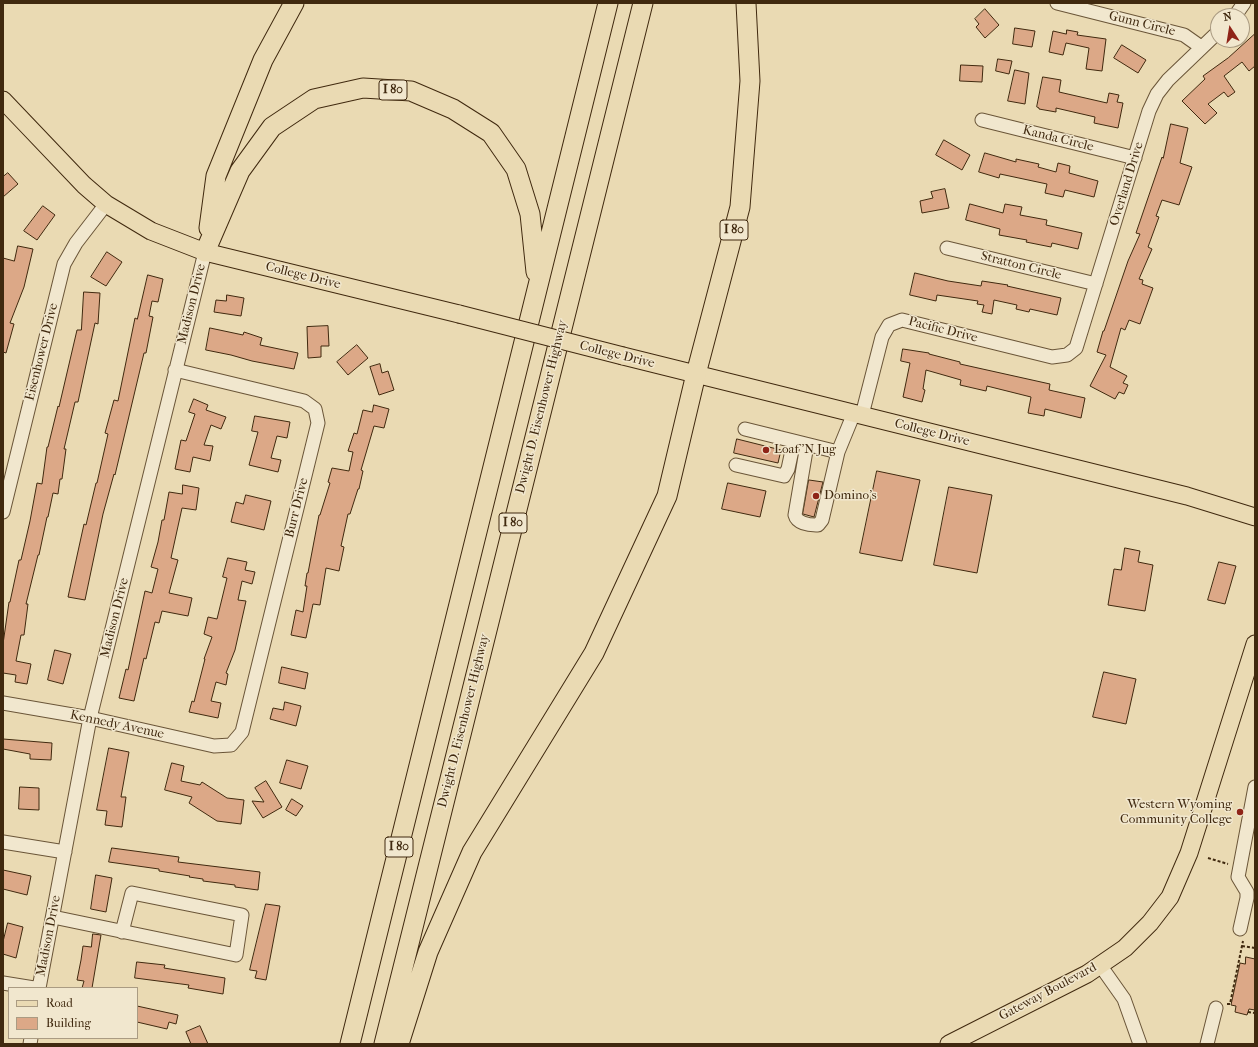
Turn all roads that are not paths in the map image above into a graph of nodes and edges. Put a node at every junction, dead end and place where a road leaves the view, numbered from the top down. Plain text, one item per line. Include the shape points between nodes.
1 (294, 3) edge
2 (608, 3) edge
3 (643, 3) edge
4 (746, 3) edge
5 (1057, 3) edge
6 (1210, 39) edge
7 (1201, 47) junction
8 (3, 100) edge
9 (982, 120) dead end
10 (1135, 158) junction
11 (106, 204) junction
12 (947, 248) dead end
13 (205, 252) junction
14 (1096, 284) junction
15 (537, 286) junction
16 (1067, 355) joint
17 (176, 370) junction
18 (696, 374) junction
19 (858, 414) junction
20 (745, 430) dead end
21 (794, 441) junction
22 (807, 444) junction
23 (838, 452) junction
24 (736, 464) dead end
25 (4, 504) edge
26 (1255, 517) edge
27 (1255, 644) edge
28 (1250, 680) edge
29 (3, 702) edge
30 (90, 718) junction
31 (231, 745) joint
32 (1255, 787) edge
33 (3, 842) edge
34 (64, 852) junction
35 (53, 917) junction
36 (1240, 929) dead end
37 (122, 932) junction
38 (1100, 964) junction
39 (3, 983) edge
40 (28, 987) edge
41 (39, 987) edge
42 (1216, 1008) dead end
43 (350, 1044) edge
44 (384, 1044) edge
45 (399, 1044) edge
46 (949, 1044) edge
47 (1140, 1044) edge
48 (1207, 1044) edge

1 - 13 highway via 263,60 216,176
2 - 15 highway, I 80
3 - 44 highway, Dwight D. Eisenhower Highway / I 80
4 - 18 highway, I 80 via 750,81 740,207
5 - 7 street, Gunn Circle via 1184,35
6 - 7 street, Overland Drive
7 - 10 street, Overland Drive via 1157,94 1149,110
8 - 11 main road, College Drive via 84,185
9 - 10 street, Kanda Circle
10 - 14 street, Overland Drive
11 - 13 main road, College Drive via 151,231
11 - 25 street, Eisenhower Drive via 76,243 64,264
12 - 14 street, Stratton Circle
13 - 15 highway, I 80 via 240,171 272,127 314,100 363,88 412,91 453,109 491,133 516,170 530,214
13 - 17 street, Madison Drive
13 - 18 main road, College Drive, bridge
14 - 16 street, Overland Drive via 1076,348
15 - 43 highway, I 80
16 - 19 street, Pacific Drive via 1052,357 902,320 889,325 882,337
17 - 30 street, Madison Drive
17 - 31 street, Burr Drive via 304,401 315,409 318,423 242,732
18 - 19 main road, College Drive
18 - 45 highway, I 80 via 667,496 594,653 472,852 428,952
19 - 23 street, Pacific Drive
19 - 26 main road, College Drive via 1187,496
20 - 21 street
21 - 22 street
21 - 24 street via 784,476
22 - 23 street
22 - 23 street, Pacific Drive via 794,511 797,520 813,525 818,525 822,520
27 - 28 main road, Gateway Boulevard
28 - 38 main road, Gateway Boulevard via 1170,897 1135,938
29 - 30 street, Kennedy Avenue
30 - 31 street, Kennedy Avenue via 214,746
30 - 34 street, Madison Drive
32 - 36 street via 1238,870 1238,877 1247,892
33 - 34 street
34 - 35 street, Madison Drive
35 - 37 street
35 - 41 street, Madison Drive
37 - 37 street via 132,893 242,915 236,955
38 - 46 main road, Gateway Boulevard via 1087,974
38 - 47 street via 1124,999
39 - 40 street
42 - 48 street

